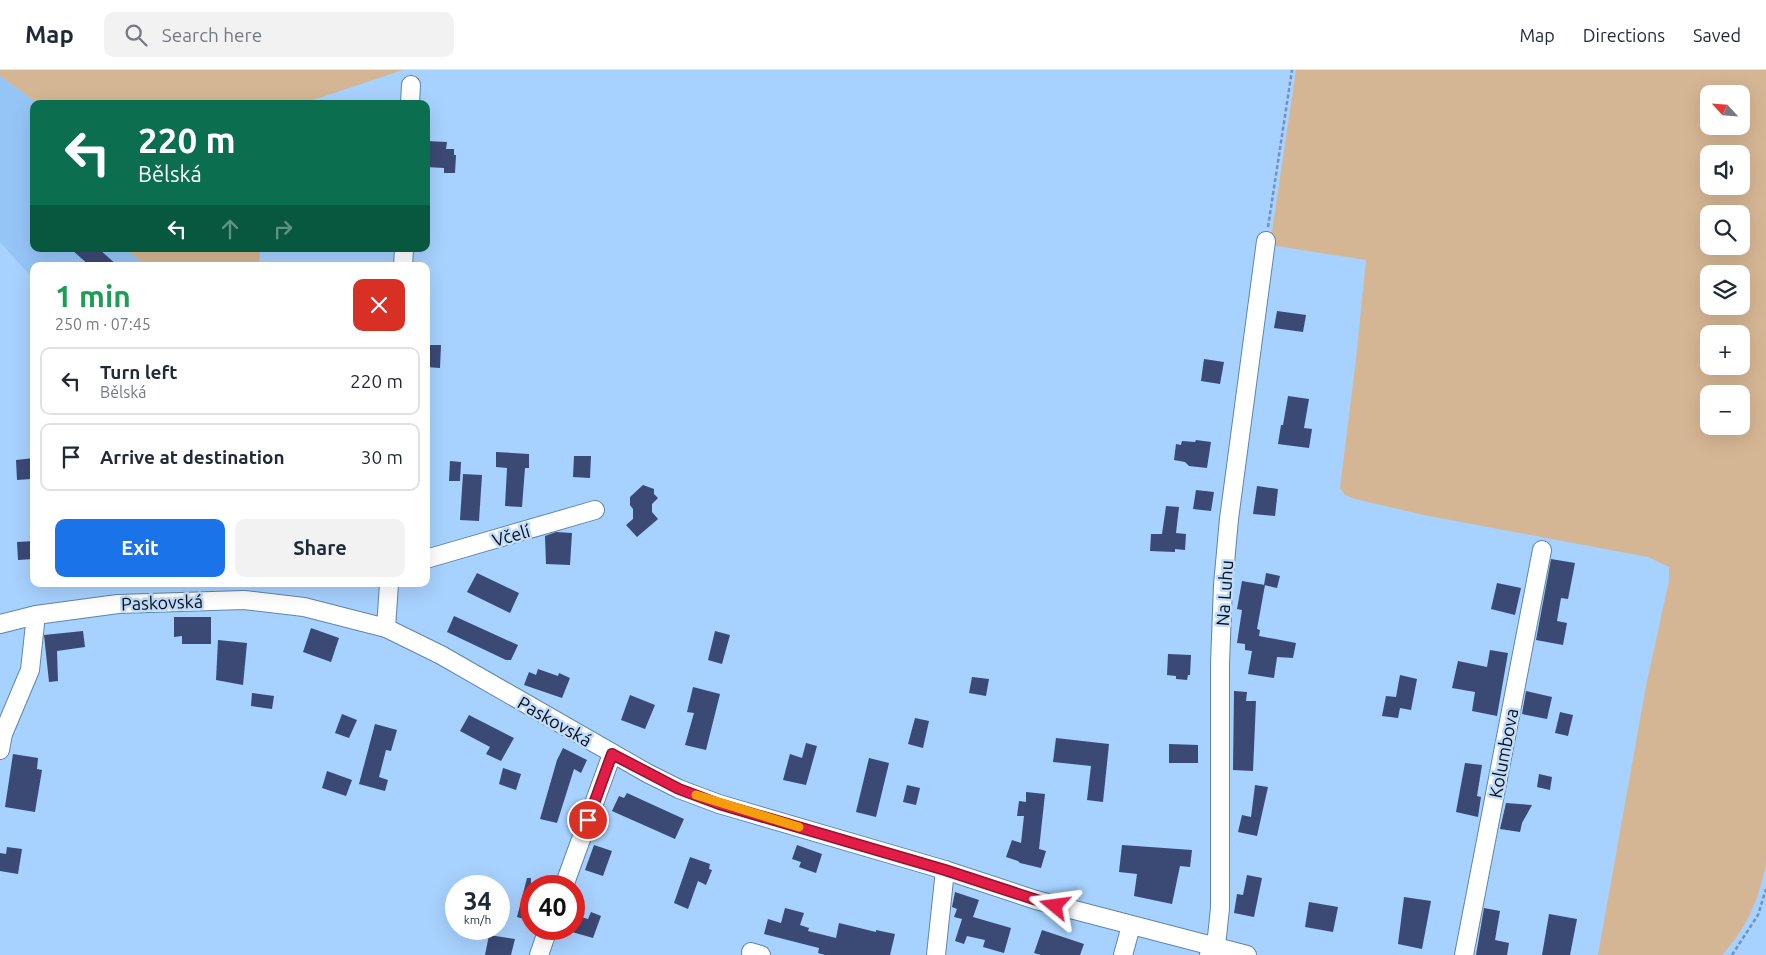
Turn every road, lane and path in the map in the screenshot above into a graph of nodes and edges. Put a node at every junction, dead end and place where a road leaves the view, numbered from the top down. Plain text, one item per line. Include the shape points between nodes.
1 (1292, 70) edge
2 (411, 85) dead end
3 (410, 100) edge
4 (1266, 240) joint
5 (595, 510) dead end
6 (1542, 550) dead end
7 (430, 558) edge
8 (388, 587) edge
9 (36, 615) junction
10 (0, 624) edge
11 (386, 628) junction
12 (0, 750) edge
13 (612, 754) junction
14 (945, 870) junction
15 (568, 875) edge
16 (1766, 889) edge
17 (1131, 926) junction
18 (544, 940) edge
19 (1211, 951) edge
20 (538, 955) edge
21 (936, 955) edge
22 (1124, 955) edge
23 (1247, 955) edge
24 (1464, 955) edge
25 (1732, 955) edge

1 - 4 path
2 - 3 street
4 - 19 street, Na Luhu via 1223,585 1220,908 1217,937
5 - 7 street, Včelí
6 - 24 street, Kolumbova
8 - 11 street
9 - 10 street, Paskovská
9 - 11 street, Paskovská via 118,604 244,600 304,607
9 - 12 street via 30,670 3,734
11 - 13 street, Paskovská via 441,655
13 - 14 street, Paskovská via 679,789 719,804
13 - 15 street
14 - 17 street, Paskovská
14 - 21 street
16 - 25 path via 1758,915
17 - 19 street, Paskovská
17 - 22 street
18 - 20 street
19 - 23 street, Paskovská

